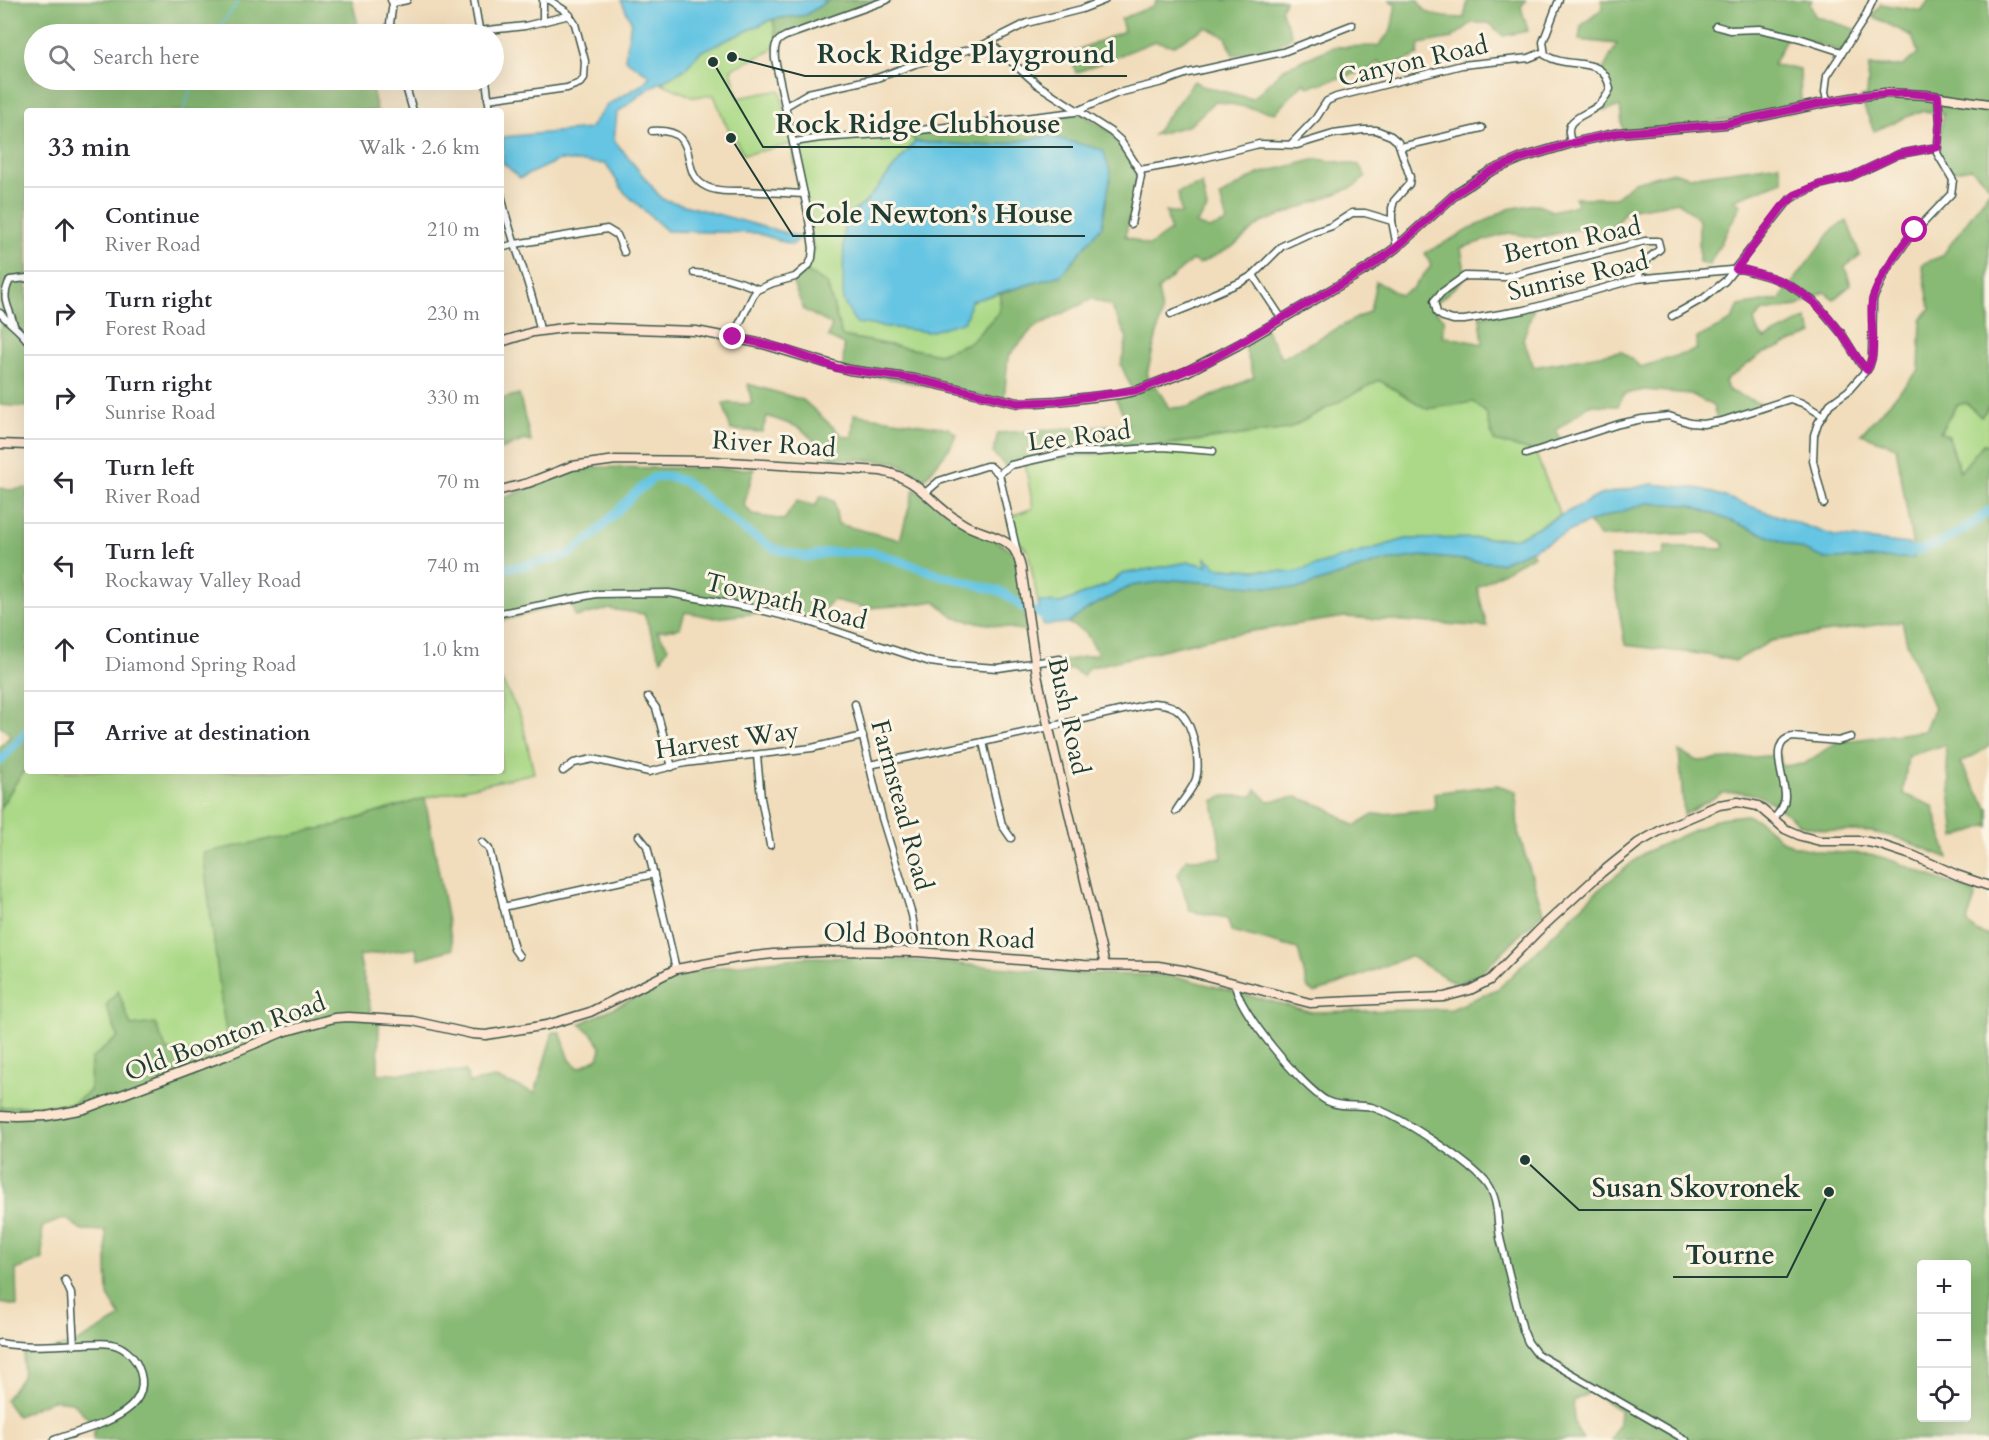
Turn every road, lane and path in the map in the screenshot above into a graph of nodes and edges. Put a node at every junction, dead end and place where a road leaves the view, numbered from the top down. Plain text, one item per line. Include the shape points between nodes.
1 (407, 0) edge
2 (474, 0) edge
3 (543, 0) edge
4 (549, 0) edge
5 (887, 0) edge
6 (1105, 0) edge
7 (1559, 0) edge
8 (1873, 0) edge
9 (392, 1) edge
10 (570, 15) junction
11 (543, 22) junction
12 (390, 24) edge
13 (478, 24) edge
14 (1352, 25) dead end
15 (1716, 26) dead end
16 (504, 29) edge
17 (989, 42) junction
18 (1842, 52) junction
19 (1545, 54) junction
20 (407, 90) edge
21 (487, 90) edge
22 (1938, 96) junction
23 (488, 99) junction
24 (1828, 102) junction
25 (1989, 104) edge
26 (786, 106) junction
27 (412, 108) edge
28 (488, 108) edge
29 (1078, 111) junction
30 (1482, 128) dead end
31 (652, 131) dead end
32 (794, 142) junction
33 (1572, 143) junction
34 (1291, 144) junction
35 (1401, 147) junction
36 (1938, 147) junction
37 (1140, 170) junction
38 (804, 194) junction
39 (504, 205) edge
40 (1392, 221) junction
41 (1131, 224) dead end
42 (515, 244) junction
43 (504, 247) edge
44 (1397, 247) junction
45 (624, 252) dead end
46 (1732, 270) junction
47 (694, 273) dead end
48 (1253, 275) junction
49 (24, 278) edge
50 (1636, 279) junction
51 (758, 290) junction
52 (0, 313) edge
53 (1437, 313) joint
54 (1171, 314) dead end
55 (1672, 316) dead end
56 (1282, 319) junction
57 (14, 324) junction
58 (540, 330) junction
59 (24, 336) edge
60 (733, 337) junction
61 (504, 341) edge
62 (1867, 370) junction
63 (1822, 415) junction
64 (0, 444) edge
65 (24, 445) edge
66 (1213, 451) dead end
67 (1526, 454) dead end
68 (999, 474) junction
69 (504, 489) edge
70 (926, 493) junction
71 (1824, 504) dead end
72 (1019, 558) junction
73 (504, 612) edge
74 (1060, 659) dead end
75 (1035, 663) junction
76 (648, 697) dead end
77 (855, 704) dead end
78 (1048, 726) junction
79 (863, 735) junction
80 (1851, 737) dead end
81 (983, 742) junction
82 (757, 756) junction
83 (869, 765) junction
84 (672, 767) junction
85 (563, 771) dead end
86 (1176, 811) dead end
87 (1774, 819) junction
88 (639, 836) dead end
89 (1011, 838) dead end
90 (482, 842) dead end
91 (770, 845) dead end
92 (654, 873) junction
93 (1989, 886) edge
94 (503, 907) junction
95 (918, 952) junction
96 (519, 956) dead end
97 (1105, 965) junction
98 (676, 969) junction
99 (1236, 984) junction
100 (1246, 988) junction
101 (1243, 1004) junction
102 (0, 1116) edge
103 (65, 1280) dead end
104 (0, 1343) edge
105 (74, 1345) junction
106 (54, 1440) edge
107 (1686, 1440) edge

1 - 9 street
2 - 13 street
3 - 11 street
4 - 10 street
5 - 26 street via 778,40 775,59
6 - 17 street via 1027,23
7 - 19 street via 1542,42
8 - 18 street
9 - 12 street
10 - 11 street
10 - 23 street via 585,61 580,83
11 - 16 street
14 - 29 street via 1283,52 1188,73 1119,93
15 - 18 street via 1734,31 1760,29
17 - 26 street via 877,78 808,93
17 - 29 street via 1038,85
18 - 24 street via 1827,76
19 - 33 street via 1570,64 1595,66 1609,80 1610,89 1600,105 1574,119 1568,136
19 - 34 street, Canyon Road via 1462,64 1336,97 1328,101
20 - 27 street
21 - 23 street
22 - 24 street via 1886,93
22 - 25 street
22 - 36 street
23 - 28 street
24 - 33 street via 1725,124 1629,131
26 - 32 street
29 - 32 street
29 - 37 street via 1120,140
30 - 35 street
31 - 38 street via 667,130 682,139 695,177 706,187
32 - 38 street
33 - 44 street via 1491,171 1458,192
34 - 35 street via 1333,134 1376,130 1391,136
34 - 37 street via 1258,144
35 - 40 street via 1410,177 1409,184 1394,201
36 - 46 street via 1899,154 1848,178 1795,195
36 - 62 street via 1937,153 1953,180 1951,194 1908,238 1876,291 1872,357
37 - 41 street
38 - 51 street via 813,248 809,265 795,277
39 - 42 street
40 - 44 street
40 - 48 street via 1353,213 1282,246
42 - 43 street
42 - 45 street via 607,229 617,235
42 - 58 street
44 - 56 street
46 - 50 street, Sunrise Road
46 - 55 street via 1730,281
46 - 62 street, Sunrise Road via 1773,278 1803,293 1827,315
47 - 51 street via 728,278
48 - 54 street
48 - 56 street
49 - 57 street via 10,280 4,292
50 - 53 street, Sunrise Road via 1509,313 1453,320
50 - 53 street, Berton Road via 1660,249 1658,241 1505,277 1465,276 1434,301
51 - 60 street
52 - 57 street
56 - 60 street via 1209,361 1139,390 1034,403 837,368 784,349
57 - 59 street
58 - 60 street via 673,330
58 - 61 street
62 - 63 street
63 - 67 street via 1790,399 1703,424 1669,416 1642,419
63 - 71 street via 1814,435 1813,462
64 - 65 street
66 - 68 street, Lee Road via 1163,447 1069,452 1011,465
68 - 70 street, Lee Road via 986,466 939,481
68 - 72 street, Bush Road
69 - 70 street, River Road via 583,463 657,459 881,471 911,481
70 - 72 street, River Road via 959,522 1004,542
72 - 75 street, Bush Road
73 - 75 street, Towpath Road via 596,594 669,593 809,622 930,662 982,668
74 - 75 street, Towpath Road
75 - 78 street, Bush Road
76 - 84 street via 656,708
77 - 79 street, Farmstead Road
78 - 81 street
78 - 86 street via 1154,703 1170,705 1190,727 1198,766 1193,785
78 - 97 street, Bush Road
79 - 82 street, Harvest Way via 813,748
79 - 83 street, Farmstead Road
80 - 87 street via 1838,741 1793,737 1781,742 1785,796 1784,806
81 - 83 street
81 - 89 street via 1002,825
82 - 84 street, Harvest Way
82 - 91 street
83 - 95 street, Farmstead Road via 912,915
84 - 85 street, Harvest Way via 649,772 593,759 574,762
87 - 93 street, Old Boonton Road via 1801,836 1820,841 1878,844
87 - 100 street, Old Boonton Road via 1758,806 1738,802 1719,805 1663,829 1623,854 1490,980 1452,996 1310,1003
88 - 92 street
90 - 94 street via 489,849
92 - 94 street
92 - 98 street
94 - 96 street
95 - 97 street, Old Boonton Road
95 - 98 street, Old Boonton Road via 773,954
97 - 99 street, Old Boonton Road via 1171,968
98 - 102 street, Old Boonton Road via 590,1012 547,1025 486,1035 412,1021 334,1018 283,1032 84,1109 47,1116
99 - 100 street, Old Boonton Road
99 - 101 street
100 - 101 street
101 - 107 street via 1266,1039 1321,1097 1340,1106 1378,1110 1447,1150 1482,1178 1496,1204 1501,1242 1523,1330 1533,1349
103 - 105 street via 71,1294
104 - 105 street
105 - 106 street via 106,1343 122,1347 137,1364 141,1388 138,1399 123,1414

